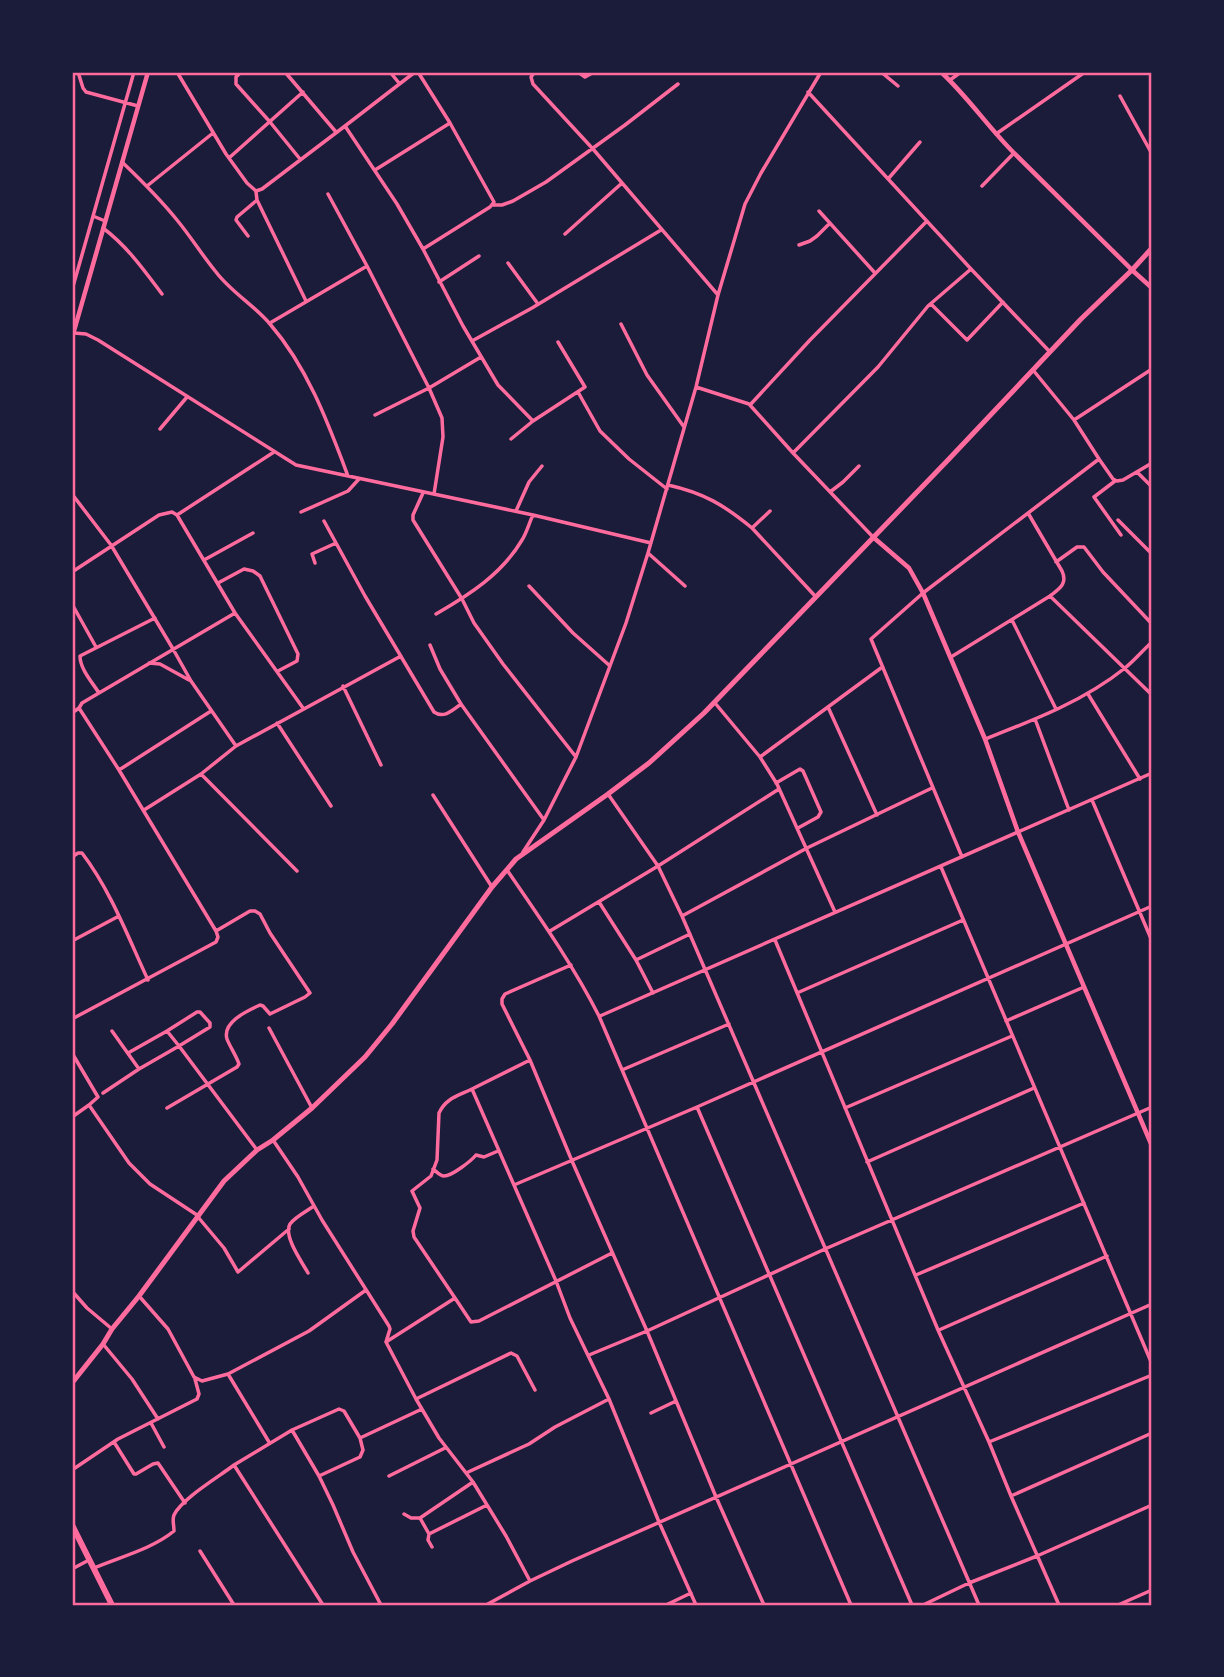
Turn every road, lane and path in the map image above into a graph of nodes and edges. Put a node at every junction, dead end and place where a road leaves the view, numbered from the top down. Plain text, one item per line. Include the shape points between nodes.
1 (78, 72) edge
2 (134, 72) edge
3 (148, 72) edge
4 (177, 72) edge
5 (242, 72) edge
6 (285, 72) edge
7 (390, 72) edge
8 (417, 72) edge
9 (535, 72) edge
10 (578, 72) edge
11 (594, 72) edge
12 (821, 72) edge
13 (881, 72) edge
14 (941, 72) edge
15 (961, 72) edge
16 (1085, 72) edge
17 (950, 80) junction
18 (400, 83) junction
19 (678, 84) dead end
20 (898, 86) dead end
21 (303, 92) junction
22 (808, 92) junction
23 (1120, 96) dead end
24 (125, 103) junction
25 (138, 106) junction
26 (270, 122) junction
27 (450, 123) junction
28 (345, 126) junction
29 (336, 132) junction
30 (213, 133) junction
31 (996, 134) junction
32 (920, 142) dead end
33 (593, 149) junction
34 (1014, 153) junction
35 (1152, 154) edge
36 (229, 158) junction
37 (300, 159) junction
38 (121, 162) junction
39 (375, 170) junction
40 (888, 179) junction
41 (622, 183) junction
42 (147, 186) junction
43 (982, 186) dead end
44 (256, 191) junction
45 (328, 194) dead end
46 (257, 200) junction
47 (493, 205) junction
48 (819, 211) dead end
49 (93, 216) junction
50 (105, 221) junction
51 (928, 221) junction
52 (830, 223) junction
53 (103, 228) junction
54 (661, 230) junction
55 (565, 234) dead end
56 (248, 236) dead end
57 (799, 245) dead end
58 (1152, 248) edge
59 (423, 249) junction
60 (479, 256) dead end
61 (508, 263) dead end
62 (367, 267) junction
63 (971, 269) junction
64 (1132, 270) junction
65 (876, 273) junction
66 (439, 282) junction
67 (1152, 288) edge
68 (72, 290) edge
69 (162, 294) dead end
70 (718, 295) junction
71 (306, 301) junction
72 (1003, 302) junction
73 (931, 303) junction
74 (538, 304) junction
75 (270, 323) junction
76 (621, 324) dead end
77 (72, 335) edge
78 (472, 341) junction
79 (558, 342) dead end
80 (1050, 352) junction
81 (481, 357) junction
82 (1152, 369) edge
83 (1033, 370) junction
84 (696, 387) junction
85 (429, 388) junction
86 (578, 392) junction
87 (187, 397) junction
88 (750, 405) junction
89 (374, 415) dead end
90 (1073, 420) junction
91 (533, 421) junction
92 (684, 426) junction
93 (160, 429) dead end
94 (512, 439) dead end
95 (274, 452) junction
96 (793, 453) junction
97 (1099, 458) junction
98 (1152, 463) edge
99 (542, 466) dead end
100 (859, 466) dead end
101 (1137, 472) junction
102 (348, 476) junction
103 (359, 478) junction
104 (1115, 481) junction
105 (667, 487) junction
106 (1152, 487) edge
107 (830, 492) junction
108 (423, 493) junction
109 (72, 494) edge
110 (434, 494) junction
111 (516, 511) junction
112 (770, 511) dead end
113 (301, 512) dead end
114 (1028, 513) junction
115 (177, 515) junction
116 (533, 515) junction
117 (1118, 520) dead end
118 (324, 521) dead end
119 (752, 528) junction
120 (253, 533) dead end
121 (1121, 535) dead end
122 (873, 537) junction
123 (336, 543) junction
124 (651, 543) junction
125 (111, 545) junction
126 (648, 553) junction
127 (1152, 554) edge
128 (204, 560) junction
129 (1056, 562) junction
130 (315, 564) dead end
131 (72, 572) edge
132 (218, 583) junction
133 (530, 586) dead end
134 (685, 586) dead end
135 (923, 593) junction
136 (1050, 596) junction
137 (817, 597) junction
138 (462, 599) junction
139 (72, 604) edge
140 (235, 613) junction
141 (436, 614) dead end
142 (155, 618) junction
143 (1012, 620) junction
144 (1152, 624) edge
145 (1152, 642) edge
146 (430, 645) dead end
147 (96, 648) junction
148 (173, 649) junction
149 (401, 656) junction
150 (951, 657) junction
151 (149, 663) junction
152 (610, 666) junction
153 (881, 667) junction
154 (1125, 667) junction
155 (278, 671) junction
156 (191, 681) junction
157 (343, 686) junction
158 (99, 693) junction
159 (1088, 693) junction
160 (1152, 695) edge
161 (715, 703) junction
162 (461, 704) junction
163 (828, 707) junction
164 (79, 708) junction
165 (303, 708) junction
166 (212, 710) junction
167 (1057, 710) junction
168 (72, 713) edge
169 (1035, 719) junction
170 (276, 723) junction
171 (985, 739) junction
172 (236, 746) junction
173 (576, 757) junction
174 (760, 757) junction
175 (381, 765) dead end
176 (119, 770) junction
177 (1152, 773) edge
178 (201, 774) junction
179 (1140, 779) junction
180 (776, 783) junction
181 (932, 788) junction
182 (779, 789) junction
183 (608, 794) junction
184 (433, 795) dead end
185 (1093, 800) junction
186 (331, 806) dead end
187 (144, 810) junction
188 (1069, 810) junction
189 (877, 815) junction
190 (544, 820) junction
191 (798, 828) junction
192 (1018, 832) junction
193 (807, 848) junction
194 (522, 854) junction
195 (72, 857) edge
196 (962, 857) junction
197 (658, 866) junction
198 (941, 867) junction
199 (507, 870) junction
200 (297, 871) dead end
201 (492, 887) junction
202 (598, 902) junction
203 (1152, 906) edge
204 (1139, 912) junction
205 (835, 913) junction
206 (119, 916) junction
207 (682, 916) junction
208 (963, 920) junction
209 (216, 931) junction
210 (550, 931) junction
211 (690, 934) junction
212 (775, 940) junction
213 (1152, 941) edge
214 (72, 942) edge
215 (1066, 945) junction
216 (636, 960) junction
217 (571, 965) junction
218 (706, 970) junction
219 (988, 978) junction
220 (148, 980) junction
221 (1085, 987) junction
222 (653, 993) junction
223 (797, 993) junction
224 (599, 1017) junction
225 (72, 1019) edge
226 (1006, 1021) junction
227 (729, 1024) junction
228 (269, 1028) dead end
229 (112, 1031) dead end
230 (167, 1031) junction
231 (1012, 1036) junction
232 (179, 1046) junction
233 (821, 1052) junction
234 (72, 1053) edge
235 (128, 1053) junction
236 (530, 1060) junction
237 (139, 1069) junction
238 (622, 1070) junction
239 (753, 1082) junction
240 (208, 1084) junction
241 (1034, 1088) junction
242 (472, 1089) junction
243 (103, 1093) dead end
244 (89, 1105) junction
245 (697, 1107) junction
246 (1152, 1107) edge
247 (167, 1108) dead end
248 (312, 1108) junction
249 (845, 1108) junction
250 (1138, 1114) junction
251 (72, 1117) edge
252 (648, 1129) junction
253 (272, 1140) junction
254 (1152, 1146) edge
255 (1060, 1148) junction
256 (257, 1150) junction
257 (498, 1151) junction
258 (572, 1161) junction
259 (867, 1162) junction
260 (433, 1170) junction
261 (514, 1185) junction
262 (1084, 1203) junction
263 (314, 1206) junction
264 (197, 1215) junction
265 (892, 1221) junction
266 (289, 1229) junction
267 (825, 1249) junction
268 (612, 1252) junction
269 (1107, 1256) junction
270 (308, 1273) dead end
271 (770, 1274) junction
272 (916, 1275) junction
273 (556, 1281) junction
274 (366, 1290) junction
275 (72, 1291) edge
276 (138, 1296) junction
277 (721, 1297) junction
278 (455, 1298) junction
279 (1152, 1304) edge
280 (1130, 1313) junction
281 (111, 1329) junction
282 (647, 1331) junction
283 (938, 1331) junction
284 (386, 1342) junction
285 (103, 1344) junction
286 (589, 1355) junction
287 (1152, 1364) edge
288 (228, 1374) junction
289 (1152, 1375) edge
290 (194, 1377) junction
291 (72, 1383) edge
292 (963, 1387) junction
293 (535, 1390) dead end
294 (416, 1399) junction
295 (609, 1399) junction
296 (676, 1401) junction
297 (422, 1409) junction
298 (651, 1413) dead end
299 (898, 1417) junction
300 (158, 1419) junction
301 (151, 1423) junction
302 (292, 1430) junction
303 (1152, 1433) edge
304 (360, 1438) junction
305 (842, 1441) junction
306 (114, 1442) junction
307 (270, 1442) junction
308 (989, 1443) junction
309 (164, 1447) dead end
310 (445, 1448) junction
311 (791, 1464) junction
312 (234, 1465) junction
313 (72, 1470) edge
314 (466, 1473) junction
315 (319, 1476) junction
316 (389, 1476) dead end
317 (473, 1482) junction
318 (1011, 1496) junction
319 (716, 1497) junction
320 (185, 1503) junction
321 (487, 1505) junction
322 (1152, 1505) edge
323 (404, 1514) dead end
324 (421, 1518) junction
325 (659, 1522) junction
326 (72, 1525) edge
327 (429, 1534) junction
328 (432, 1547) dead end
329 (200, 1551) dead end
330 (1037, 1556) junction
331 (89, 1560) junction
332 (72, 1569) edge
333 (93, 1569) junction
334 (530, 1581) junction
335 (969, 1583) junction
336 (1152, 1590) edge
337 (691, 1593) junction
338 (112, 1605) edge
339 (234, 1605) edge
340 (323, 1605) edge
341 (381, 1605) edge
342 (486, 1605) edge
343 (666, 1605) edge
344 (694, 1605) edge
345 (764, 1605) edge
346 (851, 1605) edge
347 (912, 1605) edge
348 (923, 1605) edge
349 (979, 1605) edge
350 (1059, 1605) edge
351 (1118, 1605) edge

1 - 24 street via 86,92
2 - 24 street
3 - 25 street
4 - 30 street
5 - 26 street via 235,82
6 - 21 street
7 - 18 street
8 - 18 street
8 - 27 street
9 - 33 street via 533,84
10 - 11 street via 585,77
12 - 22 street
13 - 20 street
14 - 17 street
15 - 17 street
16 - 31 street
17 - 31 street
18 - 28 street
19 - 33 street
21 - 26 street
21 - 29 street
22 - 40 street
22 - 70 street via 748,198
23 - 35 street
24 - 25 street
24 - 49 street
25 - 38 street
26 - 36 street
26 - 37 street
27 - 39 street
27 - 47 street
28 - 29 street
28 - 39 street
29 - 37 street
30 - 36 street
30 - 42 street
31 - 34 street
32 - 40 street
33 - 41 street
33 - 47 street via 520,198
34 - 43 street
34 - 64 street
36 - 44 street
37 - 44 street
38 - 42 street
38 - 50 street
39 - 59 street
40 - 51 street
41 - 54 street
41 - 55 street
42 - 75 street via 220,278
44 - 46 street
45 - 62 street
46 - 56 street via 236,217
46 - 71 street
47 - 59 street
48 - 52 street
49 - 50 street
49 - 68 street
50 - 53 street
51 - 63 street
51 - 65 street
52 - 57 street
52 - 65 street
53 - 69 street via 131,253
53 - 77 street
54 - 70 street
54 - 74 street
58 - 64 main road
59 - 66 street
60 - 66 street
61 - 74 street
62 - 71 street
62 - 85 street
63 - 72 street
63 - 73 street
64 - 67 street
64 - 80 main road
65 - 88 street
66 - 78 street
70 - 84 street
71 - 75 street
72 - 73 street via 967,340
72 - 80 street
73 - 96 street via 878,367
74 - 78 street
75 - 102 street via 305,376
76 - 92 street via 647,375
77 - 87 street via 86,334 98,340
78 - 81 street
79 - 86 street via 585,384
80 - 83 main road
81 - 85 street
81 - 91 street via 498,385
82 - 90 street
83 - 90 street
83 - 122 main road
84 - 88 street
84 - 92 street
85 - 89 street
85 - 110 street via 442,418 443,435
86 - 91 street
86 - 105 street via 600,431 629,460
87 - 93 street
87 - 95 street
88 - 96 street
90 - 97 street
91 - 94 street
92 - 105 street
95 - 102 street via 296,465
95 - 115 street
96 - 107 street
97 - 104 street
97 - 114 street
98 - 101 street
99 - 111 street
100 - 107 street
101 - 104 street
101 - 106 street
102 - 103 street
103 - 108 street
103 - 113 street via 348,491
104 - 121 street via 1094,498
105 - 119 street via 689,489 706,497
105 - 124 street
107 - 122 street
108 - 110 street
108 - 138 street via 413,520
109 - 125 street
110 - 111 street
111 - 116 street
112 - 119 street
114 - 129 street
114 - 135 street
115 - 125 street via 164,512
115 - 128 street
116 - 124 street
116 - 138 street via 513,554
117 - 127 street
118 - 123 street
119 - 137 street
120 - 128 street
122 - 135 street via 909,568
122 - 137 main road
123 - 130 street via 313,553
123 - 149 street
124 - 126 street
125 - 131 street
125 - 142 street
126 - 134 street
126 - 152 street
128 - 132 street
129 - 136 street via 1065,581
129 - 144 street via 1082,546
132 - 140 street
132 - 155 street via 244,569 260,576 299,656
133 - 152 street
135 - 150 street
135 - 153 street via 871,637
136 - 143 street
136 - 154 street
137 - 161 main road
138 - 141 street
138 - 173 street via 503,664
139 - 147 street
140 - 148 street
140 - 155 street
142 - 147 street
142 - 148 street
143 - 150 street
143 - 167 street
145 - 154 street
146 - 162 street
147 - 158 street via 79,659
148 - 151 street
148 - 156 street
149 - 157 street
149 - 162 street via 436,713 443,715
150 - 171 street
151 - 156 street
151 - 158 street
152 - 173 street
153 - 163 street
153 - 181 street
154 - 159 street
154 - 160 street
155 - 165 street
156 - 166 street
157 - 165 street
157 - 175 street
158 - 164 street
159 - 167 street
159 - 179 street
161 - 174 street
161 - 183 main road
162 - 190 street
163 - 174 street
163 - 189 street
164 - 168 street
164 - 176 street
165 - 170 street
166 - 172 street
166 - 176 street
167 - 169 street
169 - 171 street
169 - 188 street
170 - 172 street
170 - 186 street
171 - 192 street
172 - 178 street
173 - 190 street
174 - 180 street
176 - 187 street
177 - 179 street
178 - 187 street
178 - 200 street
179 - 185 street
180 - 182 street
180 - 191 street via 803,771 821,812
181 - 189 street
181 - 196 street
182 - 191 street
182 - 197 street
183 - 194 main road
183 - 197 street
184 - 201 street
185 - 188 street
185 - 204 street
187 - 209 street
188 - 192 street
189 - 193 street
190 - 194 street
191 - 193 street
192 - 196 street
192 - 215 street
193 - 205 street
193 - 207 street
194 - 199 main road
195 - 206 street via 82,853
196 - 198 street
197 - 202 street
197 - 207 street
198 - 205 street
198 - 208 street
199 - 201 main road
199 - 210 street
201 - 248 main road via 365,1057
202 - 210 street
202 - 216 street
203 - 204 street
204 - 213 street
204 - 215 street
205 - 212 street
206 - 214 street
206 - 220 street
207 - 211 street
208 - 219 street
208 - 223 street
209 - 220 street via 216,942
209 - 240 street via 250,911 260,914 310,993 270,1014 258,1005 232,1021 226,1036 239,1064
210 - 217 street
211 - 216 street
211 - 218 street
212 - 218 street
212 - 223 street
215 - 219 street
215 - 221 street
216 - 222 street
217 - 224 street
217 - 236 street via 502,999
218 - 222 street
218 - 227 street
219 - 226 street
219 - 233 street
220 - 225 street
221 - 226 street
221 - 250 street
222 - 224 street
223 - 233 street
224 - 238 street
226 - 231 street
227 - 238 street
227 - 239 street
228 - 248 street
229 - 235 street
230 - 232 street
230 - 232 street via 198,1012 210,1023
230 - 235 street
231 - 241 street
231 - 249 street
232 - 237 street
232 - 240 street
233 - 239 street
233 - 249 street
234 - 244 street via 98,1097
235 - 237 street
236 - 242 street
236 - 258 street
237 - 243 street
238 - 252 street
239 - 245 street
239 - 267 street
240 - 247 street
240 - 256 street
241 - 255 street
241 - 259 street
242 - 257 street
242 - 260 street via 442,1106
244 - 251 street
244 - 264 street via 129,1163 161,1192
245 - 252 street
245 - 271 street
246 - 250 street
248 - 253 main road
249 - 259 street
250 - 254 street
250 - 255 street
252 - 258 street
252 - 277 street
253 - 256 main road
253 - 263 street
255 - 262 street
255 - 265 street
256 - 264 main road
257 - 260 street via 476,1155 447,1176
257 - 261 street
258 - 261 street
258 - 268 street
259 - 265 street
260 - 278 street via 412,1191 420,1208 414,1237
261 - 273 street
262 - 269 street
262 - 272 street
263 - 266 street
263 - 274 street
264 - 266 street via 238,1272
264 - 276 main road
265 - 267 street
265 - 272 street
266 - 270 street
267 - 271 street
267 - 299 street
268 - 273 street
268 - 282 street
269 - 280 street
269 - 283 street
271 - 277 street
271 - 305 street
272 - 283 street
273 - 278 street via 479,1321 471,1322
273 - 286 street
274 - 284 street via 389,1326
274 - 288 street via 309,1331
275 - 281 street
276 - 281 main road
276 - 290 street via 167,1329
277 - 282 street
277 - 311 street
278 - 284 street
279 - 280 street
280 - 287 street
280 - 292 street
281 - 285 main road
282 - 286 street
282 - 296 street
283 - 292 street
284 - 294 street
285 - 291 main road
285 - 300 street
286 - 295 street
288 - 290 street via 202,1381
288 - 307 street
289 - 308 street
290 - 300 street via 197,1398
292 - 299 street
292 - 308 street
293 - 294 street via 511,1353
294 - 297 street
295 - 314 street
295 - 325 street
296 - 298 street
296 - 319 street
297 - 304 street
297 - 310 street
299 - 305 street
299 - 335 street
300 - 301 street
301 - 306 street
301 - 309 street
302 - 304 street via 341,1409
302 - 307 street
302 - 315 street
303 - 318 street
304 - 315 street via 360,1457
305 - 311 street
305 - 347 street
306 - 313 street
306 - 320 street via 135,1474 158,1463
307 - 312 street
308 - 318 street
310 - 314 street
310 - 316 street
311 - 319 street
311 - 346 street
312 - 320 street
312 - 340 street
314 - 317 street
315 - 341 street
317 - 321 street
317 - 324 street
318 - 330 street
319 - 325 street
319 - 345 street
320 - 333 street via 173,1515 174,1531 169,1535
321 - 327 street
321 - 334 street
322 - 330 street
323 - 324 street
324 - 327 street
325 - 334 street
325 - 337 street
326 - 331 highway
327 - 328 street
329 - 339 street
330 - 335 street
330 - 350 street
331 - 332 street
331 - 333 highway
333 - 338 highway
334 - 342 street
335 - 348 street
335 - 349 street
336 - 351 street
337 - 343 street
337 - 344 street

